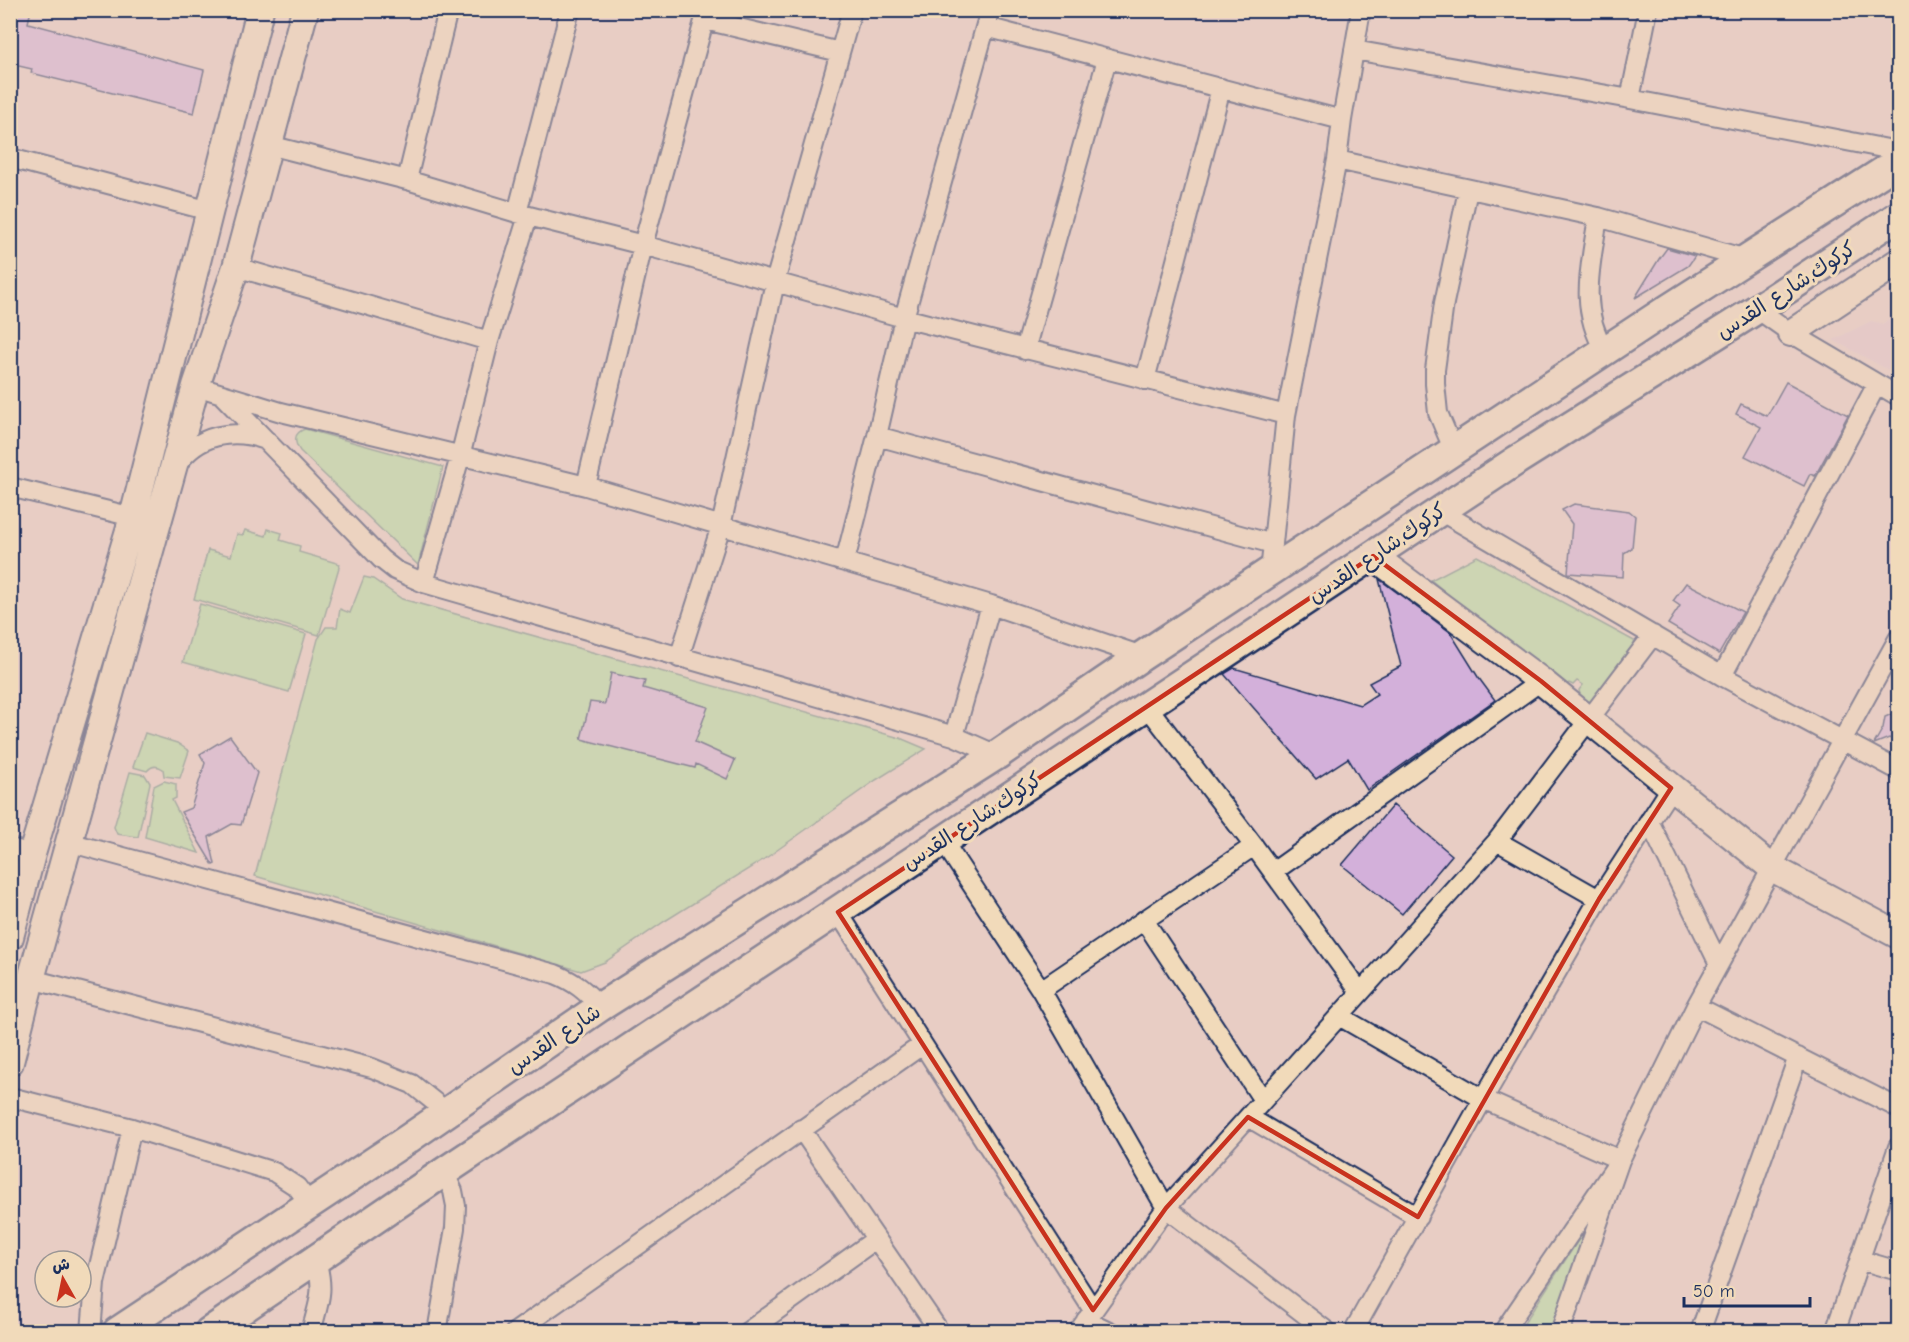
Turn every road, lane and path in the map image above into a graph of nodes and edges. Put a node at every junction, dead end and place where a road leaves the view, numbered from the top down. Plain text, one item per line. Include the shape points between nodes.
1 (260, 10) edge
2 (305, 10) edge
3 (448, 10) edge
4 (570, 10) edge
5 (852, 10) edge
6 (1361, 10) edge
7 (1648, 10) edge
8 (706, 15) edge
9 (988, 19) edge
10 (1354, 50) junction
11 (840, 52) junction
12 (1107, 59) junction
13 (1221, 88) junction
14 (1630, 99) junction
15 (1342, 120) junction
16 (269, 145) junction
17 (1899, 151) edge
18 (10, 158) edge
19 (1338, 160) junction
20 (1899, 162) edge
21 (406, 180) junction
22 (1468, 190) junction
23 (210, 211) junction
24 (523, 215) junction
25 (1899, 216) edge
26 (1598, 217) junction
27 (643, 245) junction
28 (1746, 259) junction
29 (1899, 262) edge
30 (236, 267) junction
31 (775, 282) junction
32 (1756, 309) junction
33 (904, 318) junction
34 (1791, 333) junction
35 (489, 340) junction
36 (1025, 350) junction
37 (1605, 351) junction
38 (1145, 380) junction
39 (1877, 384) junction
40 (208, 389) junction
41 (1899, 396) edge
42 (280, 412) junction
43 (1286, 415) junction
44 (1492, 426) junction
45 (877, 436) junction
46 (264, 437) junction
47 (1454, 451) junction
48 (460, 457) junction
49 (1517, 460) junction
50 (171, 477) junction
51 (586, 486) junction
52 (10, 487) edge
53 (1440, 511) junction
54 (133, 517) junction
55 (721, 526) junction
56 (1273, 544) junction
57 (1373, 556) junction
58 (845, 561) junction
59 (1270, 573) junction
60 (424, 583) junction
61 (992, 605) junction
62 (106, 608) junction
63 (132, 615) junction
64 (1653, 635) junction
65 (1899, 639) edge
66 (1142, 656) junction
67 (679, 657) junction
68 (1722, 676) junction
69 (1541, 681) junction
70 (1147, 706) junction
71 (1588, 718) junction
72 (954, 736) junction
73 (1842, 740) junction
74 (997, 755) junction
75 (1899, 770) edge
76 (1671, 788) junction
77 (1649, 821) junction
78 (1497, 840) junction
79 (943, 841) junction
80 (68, 842) junction
81 (1254, 846) junction
82 (21, 851) edge
83 (1772, 868) junction
84 (1273, 872) junction
85 (1599, 899) junction
86 (849, 904) junction
87 (1144, 920) junction
88 (1899, 935) edge
89 (10, 937) edge
90 (1719, 964) junction
91 (31, 980) junction
92 (1041, 990) junction
93 (1360, 992) junction
94 (1696, 1006) junction
95 (600, 1007) junction
96 (1339, 1016) junction
97 (922, 1045) junction
98 (1798, 1057) junction
99 (10, 1062) edge
100 (10, 1097) edge
101 (1483, 1099) junction
102 (1263, 1100) junction
103 (1899, 1108) edge
104 (447, 1112) junction
105 (1248, 1117) junction
106 (132, 1128) junction
107 (801, 1130) junction
108 (1899, 1147) edge
109 (1620, 1160) junction
110 (444, 1172) junction
111 (309, 1203) junction
112 (1166, 1208) junction
113 (1418, 1217) junction
114 (876, 1239) junction
115 (316, 1260) junction
116 (1860, 1260) junction
117 (1899, 1271) edge
118 (1085, 1320) edge
119 (91, 1332) edge
120 (117, 1332) edge
121 (209, 1332) edge
122 (310, 1332) edge
123 (438, 1332) edge
124 (515, 1332) edge
125 (747, 1332) edge
126 (940, 1332) edge
127 (1111, 1332) edge
128 (1328, 1332) edge
129 (1353, 1332) edge
130 (1503, 1332) edge
131 (1560, 1332) edge
132 (1700, 1332) edge
133 (1835, 1332) edge

1 - 23 street
2 - 16 street
3 - 21 street
4 - 24 street
5 - 11 street
6 - 10 street
7 - 14 street
8 - 11 street
8 - 27 street
9 - 12 street
9 - 33 street
10 - 14 street
10 - 15 street
11 - 31 street
12 - 13 street
12 - 36 street
13 - 15 street
13 - 38 street
14 - 17 street
15 - 19 street
16 - 21 street
16 - 30 street
18 - 23 street
19 - 22 street
19 - 43 street
20 - 28 main road, كركوك,شارع القدس
21 - 24 street
22 - 26 street
22 - 47 street via 1443,303 1434,384 1438,413
23 - 54 street
24 - 27 street
24 - 35 street
25 - 32 main road, كركوك,شارع القدس
26 - 28 street
26 - 37 street via 1588,298 1594,331
27 - 31 street
27 - 51 street
28 - 37 main road, كركوك,شارع القدس
29 - 34 street
30 - 35 street
30 - 40 street
31 - 33 street
31 - 55 street
32 - 34 street
32 - 49 main road, كركوك,شارع القدس
33 - 36 street
33 - 45 street
34 - 39 street
35 - 48 street
36 - 38 street
37 - 44 main road, كركوك,شارع القدس
38 - 43 street
39 - 41 street
39 - 68 street
40 - 42 street
40 - 46 street
40 - 50 street
42 - 46 street via 264,416
42 - 48 street
43 - 56 street
44 - 47 main road, كركوك,شارع القدس
44 - 49 main road
45 - 56 street
45 - 58 street
46 - 50 street via 235,433 203,441 189,450
46 - 60 street via 381,559
47 - 59 main road, كركوك,شارع القدس
48 - 51 street
48 - 60 street
49 - 53 main road, كركوك,شارع القدس
50 - 63 street
51 - 55 street
52 - 54 street
53 - 57 main road, كركوك,شارع القدس
53 - 64 street
54 - 62 street
55 - 58 street
55 - 67 street
56 - 59 street
57 - 69 street
57 - 70 main road, كركوك,شارع القدس
58 - 61 street
59 - 66 main road, كركوك,شارع القدس
60 - 67 street
61 - 66 street
61 - 72 street
62 - 63 street
62 - 82 street
63 - 80 street
64 - 68 street
64 - 71 street
65 - 73 street
66 - 74 main road, كركوك,شارع القدس
67 - 72 street
68 - 73 street
69 - 71 street
69 - 84 street
70 - 79 main road, كركوك,شارع القدس
70 - 81 street
71 - 76 street
71 - 78 street
72 - 74 street
73 - 75 street
73 - 83 street
74 - 95 main road, شارع القدس
76 - 77 street
76 - 83 street
77 - 85 street
77 - 90 street
78 - 85 street
78 - 93 street
79 - 86 main road, كركوك,شارع القدس
79 - 92 street
80 - 91 street
80 - 95 street via 555,974 586,990
81 - 84 street
81 - 87 street
82 - 89 street
83 - 88 street
83 - 90 street
84 - 93 street
85 - 101 street
86 - 97 street
86 - 110 main road
87 - 92 street
87 - 102 street
90 - 94 street
91 - 99 street
91 - 104 street via 372,1068 412,1084
92 - 112 street
93 - 96 street
94 - 98 street
94 - 109 street
95 - 104 main road, شارع القدس
96 - 101 street
96 - 102 street
97 - 107 street
97 - 118 street
98 - 103 street
98 - 132 street
100 - 106 street
101 - 109 street
101 - 113 street
102 - 105 street
104 - 111 main road, شارع القدس
105 - 112 street
105 - 113 street
106 - 111 street via 274,1172 297,1187
106 - 119 street via 95,1283
107 - 114 street
107 - 124 street
108 - 116 street
109 - 130 street
109 - 131 street
110 - 115 main road
110 - 123 street via 456,1206
111 - 120 main road, شارع القدس
112 - 118 street
112 - 128 street
113 - 129 street
114 - 125 street
114 - 126 street
115 - 121 main road
115 - 122 street via 322,1284
116 - 117 street
116 - 133 street
118 - 127 street

